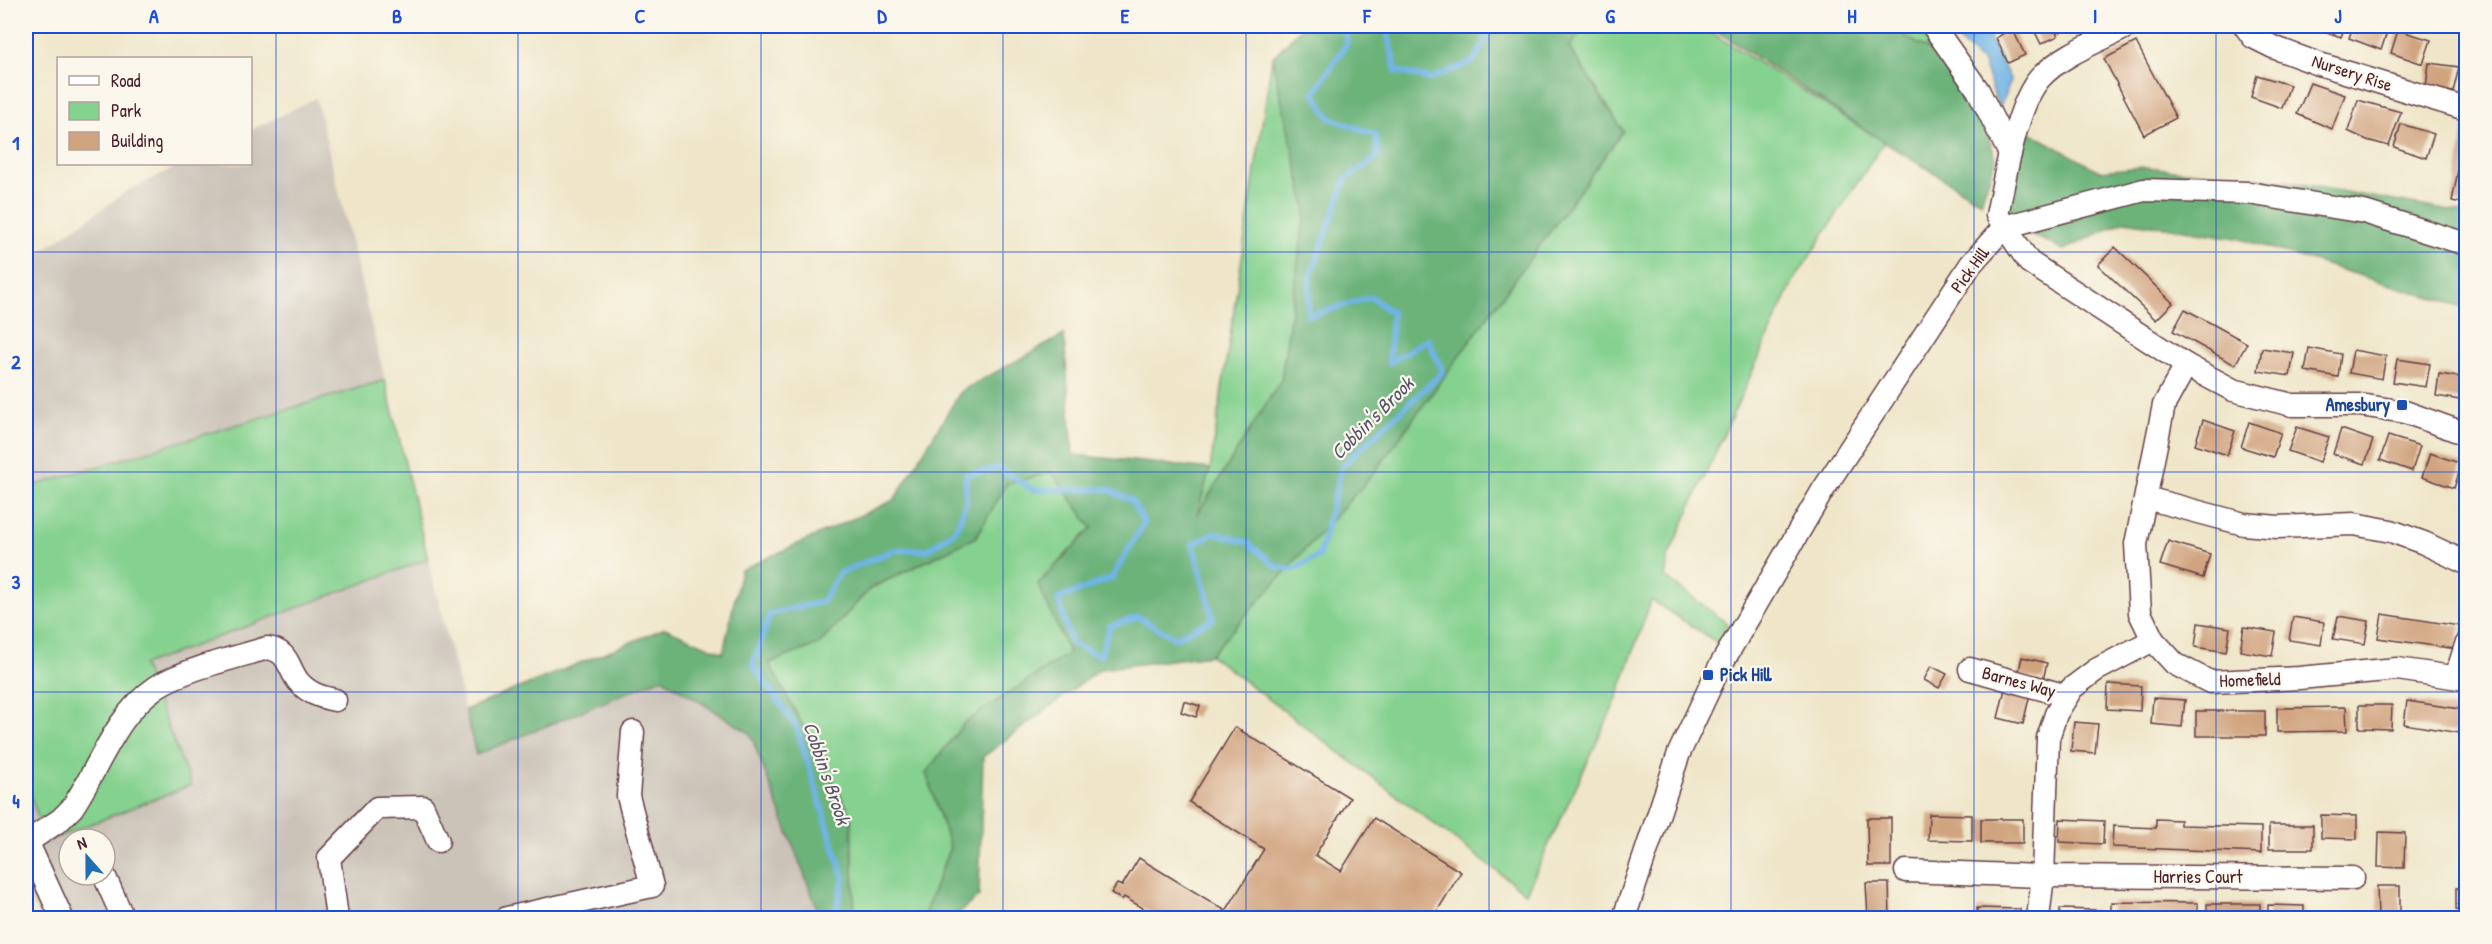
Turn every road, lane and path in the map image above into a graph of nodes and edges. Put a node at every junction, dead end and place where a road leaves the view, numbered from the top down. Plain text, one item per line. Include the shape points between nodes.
1 (1933, 26) edge
2 (2128, 26) edge
3 (2245, 26) edge
4 (2466, 109) edge
5 (2010, 154) junction
6 (2000, 221) junction
7 (2466, 244) edge
8 (2186, 365) junction
9 (2466, 434) edge
10 (2146, 498) junction
11 (2466, 563) edge
12 (2152, 640) junction
13 (2466, 645) edge
14 (1970, 669) dead end
15 (2461, 678) edge
16 (2067, 696) junction
17 (335, 700) dead end
18 (633, 732) dead end
19 (26, 841) edge
20 (438, 841) dead end
21 (1906, 871) dead end
22 (2043, 876) junction
23 (2353, 878) dead end
24 (109, 887) edge
25 (62, 918) edge
26 (123, 918) edge
27 (337, 918) edge
28 (507, 918) edge
29 (1624, 918) edge
30 (2038, 918) edge

1 - 5 street via 1978,90
2 - 5 street via 2059,63 2040,78 2019,121
3 - 4 street, Nursery Rise via 2253,37 2272,47
5 - 6 street
6 - 7 street via 2144,190 2248,193 2364,212
6 - 8 street via 2029,262
6 - 29 street, Pick Hill via 1823,490 1719,668 1679,753
8 - 9 street via 2233,390 2292,405 2382,408
8 - 10 street, Homefield via 2164,405
10 - 11 street via 2244,524 2354,525 2391,531
10 - 12 street, Homefield via 2136,544 2140,613
12 - 15 street, Homefield via 2175,664 2210,682 2397,669
12 - 16 street via 2096,670
13 - 15 street
14 - 16 street, Barnes Way
16 - 22 street via 2048,738
17 - 19 street via 307,690 285,656 277,649 267,648 156,686 124,720 72,808
18 - 28 street via 628,796 652,886
19 - 25 street
20 - 27 street via 423,807 377,808 329,858
21 - 22 street, Harries Court
22 - 23 street, Harries Court
22 - 30 street
24 - 26 street

